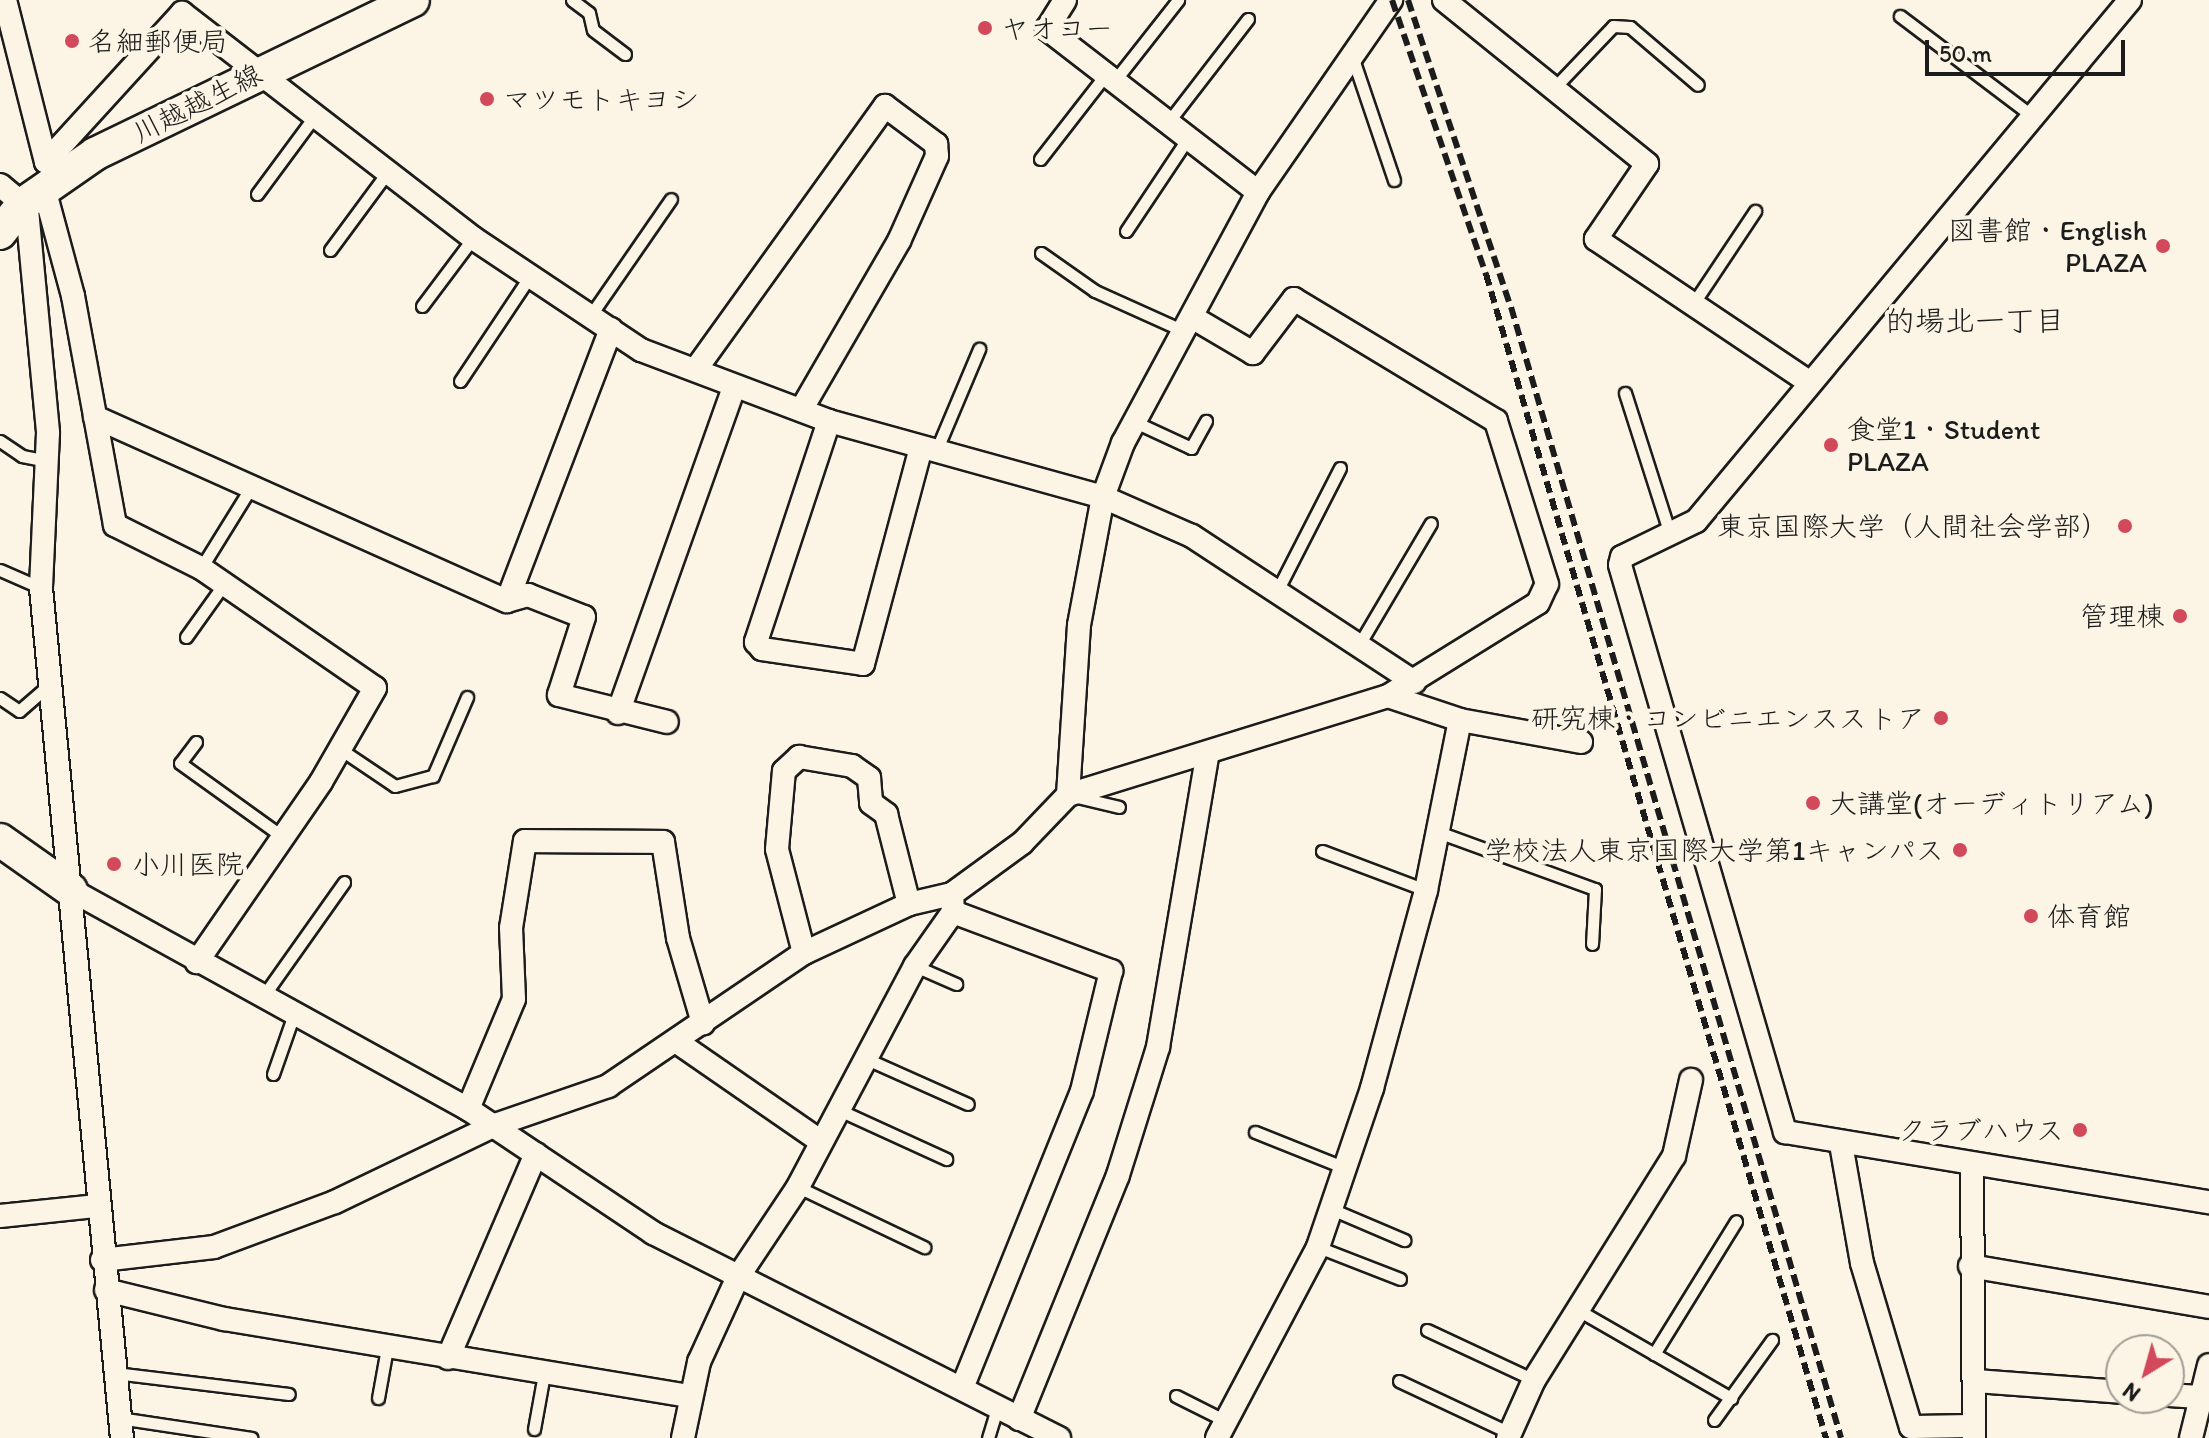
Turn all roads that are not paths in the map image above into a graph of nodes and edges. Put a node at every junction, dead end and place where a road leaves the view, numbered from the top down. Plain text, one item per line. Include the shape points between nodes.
1 (5, 0) edge
2 (413, 0) edge
3 (572, 0) edge
4 (1065, 0) edge
5 (1178, 0) edge
6 (1391, 0) edge
7 (1444, 0) edge
8 (2130, 0) edge
9 (187, 6) edge
10 (1900, 16) dead end
11 (1248, 19) dead end
12 (625, 54) dead end
13 (1352, 56) junction
14 (257, 72) junction
15 (1108, 81) junction
16 (1698, 85) dead end
17 (1555, 87) junction
18 (2032, 116) junction
19 (314, 117) junction
20 (1166, 126) junction
21 (1186, 141) junction
22 (1040, 159) dead end
23 (387, 173) junction
24 (1394, 180) dead end
25 (28, 186) edge
26 (1258, 192) junction
27 (257, 194) dead end
28 (671, 199) dead end
29 (1755, 211) dead end
30 (1126, 231) dead end
31 (0, 233) edge
32 (473, 238) junction
33 (330, 250) dead end
34 (1041, 253) dead end
35 (530, 276) junction
36 (1693, 304) junction
37 (422, 306) dead end
38 (590, 316) junction
39 (1188, 324) junction
40 (611, 329) junction
41 (979, 349) dead end
42 (696, 369) junction
43 (460, 381) dead end
44 (1810, 383) junction
45 (734, 387) junction
46 (1625, 393) dead end
47 (801, 410) junction
48 (95, 417) junction
49 (829, 421) junction
50 (1206, 421) dead end
51 (1135, 422) junction
52 (0, 441) edge
53 (928, 450) junction
54 (47, 461) junction
55 (1340, 468) dead end
56 (250, 489) junction
57 (1103, 497) junction
58 (1431, 523) dead end
59 (1670, 534) junction
60 (201, 568) junction
61 (0, 570) edge
62 (224, 584) junction
63 (41, 588) junction
64 (1278, 589) junction
65 (507, 601) junction
66 (186, 637) dead end
67 (1360, 643) junction
68 (1414, 682) junction
69 (51, 683) junction
70 (1388, 696) junction
71 (467, 697) dead end
72 (0, 698) edge
73 (618, 713) junction
74 (1460, 720) junction
75 (667, 722) dead end
76 (196, 742) dead end
77 (1581, 742) dead end
78 (340, 749) junction
79 (1207, 757) junction
80 (1068, 795) junction
81 (1119, 807) dead end
82 (1438, 832) junction
83 (283, 837) junction
84 (0, 840) edge
85 (1322, 851) dead end
86 (344, 882) dead end
87 (71, 890) junction
88 (1426, 890) junction
89 (953, 903) junction
90 (909, 904) junction
91 (1592, 944) dead end
92 (804, 953) junction
93 (197, 962) junction
94 (915, 966) junction
95 (956, 984) dead end
96 (261, 999) junction
97 (294, 1014) junction
98 (703, 1023) junction
99 (677, 1042) junction
100 (869, 1060) junction
101 (273, 1074) dead end
102 (1691, 1080) dead end
103 (968, 1104) dead end
104 (468, 1109) junction
105 (839, 1110) junction
106 (495, 1125) junction
107 (1255, 1132) dead end
108 (820, 1141) junction
109 (1841, 1144) junction
110 (536, 1154) junction
111 (946, 1159) dead end
112 (1972, 1164) junction
113 (1340, 1166) junction
114 (798, 1187) junction
115 (2209, 1202) edge
116 (97, 1206) junction
117 (1329, 1208) junction
118 (0, 1216) edge
119 (1736, 1221) dead end
120 (1404, 1240) dead end
121 (924, 1247) dead end
122 (1318, 1247) junction
123 (102, 1260) junction
124 (1970, 1266) junction
125 (738, 1277) junction
126 (1400, 1279) dead end
127 (106, 1290) junction
128 (2209, 1307) edge
129 (1578, 1310) junction
130 (1427, 1330) dead end
131 (1772, 1340) dead end
132 (387, 1348) junction
133 (1654, 1354) junction
134 (448, 1358) junction
135 (2208, 1367) edge
136 (113, 1373) junction
137 (544, 1374) junction
138 (1534, 1380) junction
139 (1399, 1381) dead end
140 (1976, 1381) junction
141 (963, 1386) junction
142 (2105, 1391) edge
143 (289, 1394) dead end
144 (688, 1396) junction
145 (1176, 1396) dead end
146 (2185, 1396) edge
147 (2195, 1397) junction
148 (378, 1398) dead end
149 (1731, 1398) junction
150 (997, 1408) junction
151 (1019, 1419) junction
152 (1714, 1420) dead end
153 (121, 1428) edge
154 (534, 1429) dead end
155 (1222, 1430) edge
156 (1974, 1432) edge
157 (1509, 1436) edge
158 (252, 1438) edge
159 (683, 1438) edge
160 (988, 1438) edge
161 (1059, 1438) edge
162 (2191, 1438) edge

1 - 25 street
2 - 14 main road, 川越越生線
3 - 12 lane via 589,13 593,30
4 - 15 street via 1047,29
5 - 15 lane
6 - 13 street
7 - 17 street
8 - 18 street
9 - 14 street
9 - 25 street
10 - 18 lane
11 - 20 lane
13 - 24 lane
13 - 26 street
14 - 19 street
14 - 25 main road, 川越越生線
15 - 20 street
15 - 22 lane
16 - 17 lane via 1630,27 1613,26
17 - 36 street via 1647,164 1596,239
18 - 44 street
19 - 23 street
19 - 27 lane
20 - 21 street
21 - 26 street
21 - 30 lane
23 - 32 street
23 - 33 lane
25 - 31 main road, 川越越生線
25 - 48 street
25 - 54 street
26 - 39 street
28 - 38 lane
29 - 36 lane
32 - 35 street
32 - 37 lane
34 - 39 lane via 1095,291
35 - 38 street
35 - 43 lane
36 - 44 street
38 - 40 street
39 - 51 street
39 - 68 street via 1253,353 1294,299 1496,421 1547,584 1538,603
40 - 42 street via 641,350
40 - 65 street
41 - 53 lane
42 - 45 street
42 - 47 street via 885,106 936,144 937,156 899,241
44 - 59 street via 1696,521
45 - 47 street
45 - 73 street
46 - 59 lane
47 - 49 street
48 - 56 street
48 - 60 street via 115,525
49 - 53 street
49 - 53 street via 756,642 762,649 863,664
50 - 51 lane via 1191,448
51 - 57 street
52 - 54 lane via 22,456
53 - 57 street
54 - 63 street
55 - 64 lane
56 - 60 lane
56 - 65 street
57 - 64 street via 1192,536
57 - 80 street via 1079,625
58 - 67 lane
59 - 109 street via 1622,557 1620,565 1785,1132
60 - 62 street
61 - 63 lane
62 - 66 lane
62 - 78 street via 375,688
63 - 69 street
64 - 67 street
65 - 73 street via 528,595 584,617 556,690
67 - 68 street
68 - 70 street
69 - 72 lane via 19,711
69 - 87 street
70 - 74 street
70 - 79 street
71 - 78 lane via 433,776 395,786
73 - 75 street
74 - 77 street
74 - 82 street
76 - 83 lane via 180,763
78 - 83 street
79 - 80 street
79 - 151 street via 1158,1047 1118,1175
80 - 81 lane
80 - 89 street
82 - 88 street
82 - 91 lane via 1595,889
83 - 93 street
84 - 87 main road
85 - 88 lane
86 - 96 lane
87 - 93 street
87 - 116 street
88 - 113 street via 1393,1023
89 - 90 street
89 - 94 street
89 - 141 street via 1111,971 1082,1091
90 - 92 street
90 - 92 street via 886,814 871,803 869,778 852,766 799,757 784,771 777,849
92 - 98 street
93 - 96 street
94 - 95 lane
94 - 100 street
96 - 97 street
97 - 101 lane
97 - 104 street
98 - 99 street
98 - 104 street via 678,938 663,842 525,841 511,928 514,999
99 - 106 street via 608,1086
99 - 108 street
100 - 103 lane
100 - 105 street
102 - 129 street via 1674,1156
104 - 106 street
105 - 108 street
105 - 111 lane
106 - 110 street
106 - 123 street via 335,1202 214,1247
107 - 113 lane
108 - 114 street
109 - 112 street
109 - 156 street via 1862,1263 1911,1427
110 - 125 street via 653,1233
110 - 134 street
112 - 115 street
112 - 124 street
113 - 117 street
114 - 121 lane
114 - 125 street
116 - 118 street
116 - 123 street
117 - 120 lane
117 - 122 street
119 - 133 lane
122 - 126 lane
122 - 155 street
123 - 127 street
124 - 128 street
124 - 140 street
125 - 141 street
125 - 144 street
127 - 132 street
127 - 136 street
129 - 133 lane
129 - 138 street
130 - 138 lane
131 - 149 lane
132 - 134 street
132 - 148 lane
133 - 149 lane
134 - 137 street
135 - 147 street
136 - 143 lane
136 - 153 street
137 - 144 street
137 - 154 lane
138 - 157 street
139 - 157 lane
140 - 142 street
140 - 156 street
141 - 150 street
144 - 159 street
145 - 155 lane
146 - 147 street
147 - 162 street
149 - 152 lane
150 - 151 street
150 - 160 lane
151 - 161 street
153 - 158 lane

